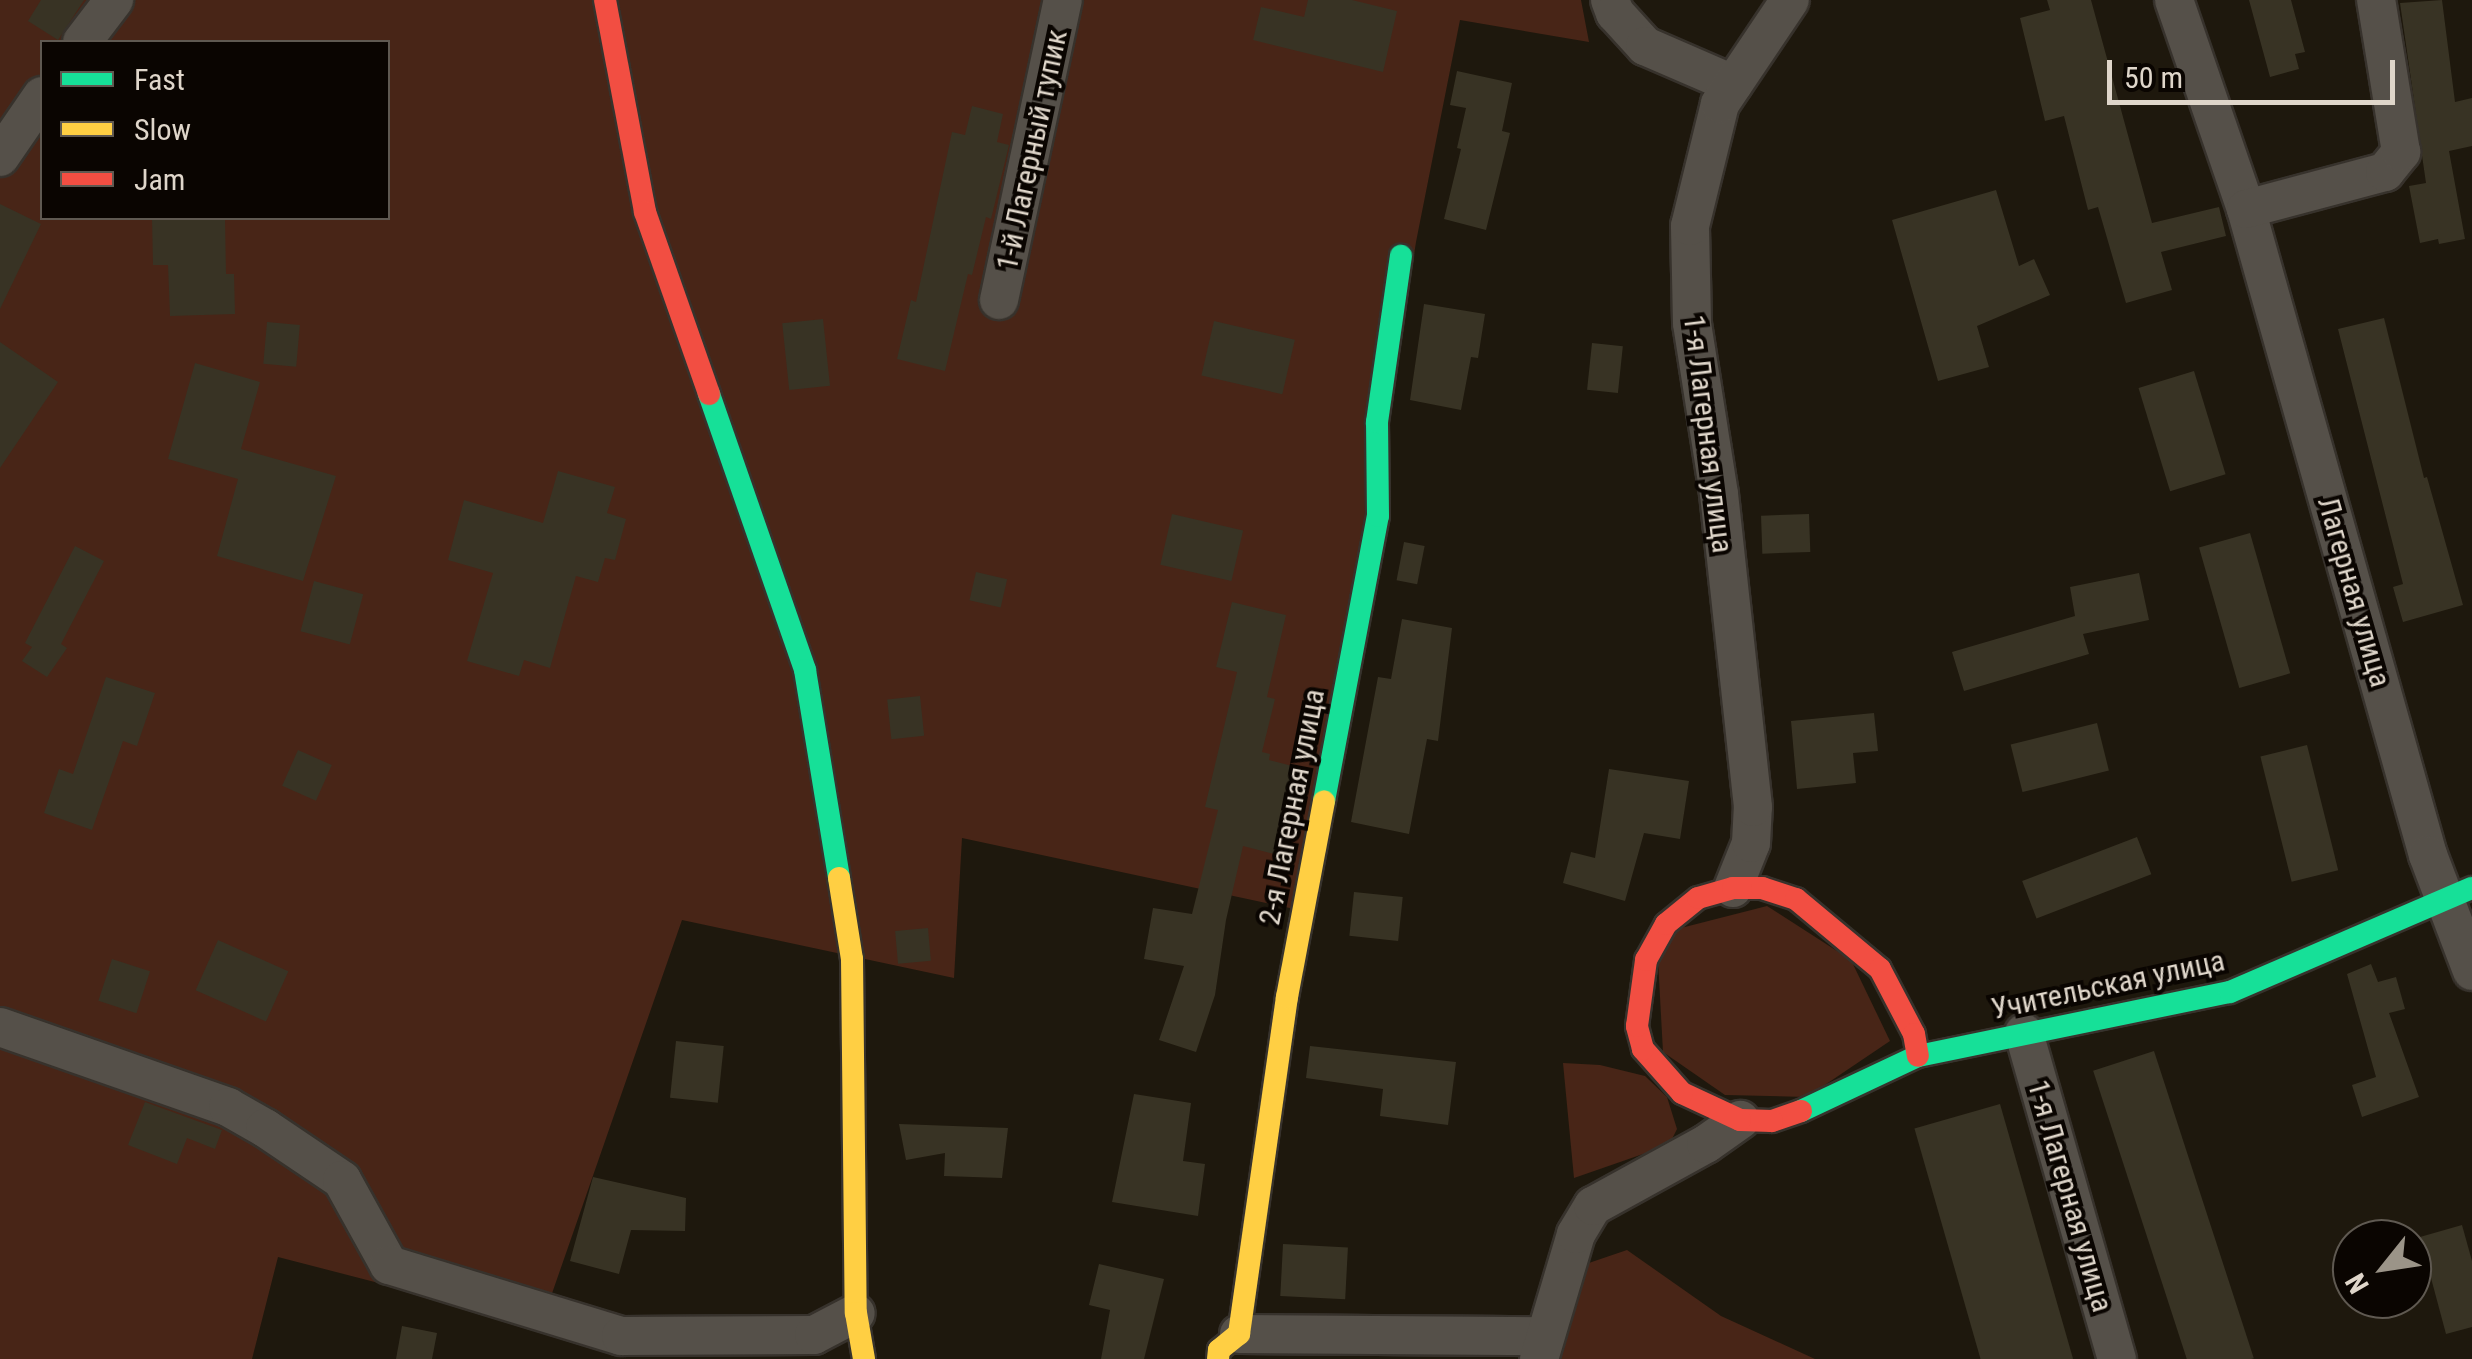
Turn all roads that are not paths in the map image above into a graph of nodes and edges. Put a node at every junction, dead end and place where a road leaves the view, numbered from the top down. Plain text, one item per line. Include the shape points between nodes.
1 (114, 0) edge
2 (606, 0) edge
3 (1063, 0) edge
4 (1610, 0) edge
5 (1790, 0) edge
6 (2174, 0) edge
7 (2376, 0) edge
8 (84, 40) edge
9 (1734, 84) junction
10 (40, 99) edge
11 (0, 157) edge
12 (2246, 209) junction
13 (1401, 256) dead end
14 (999, 300) dead end
15 (1734, 888) junction
16 (2459, 893) edge
17 (2472, 971) edge
18 (0, 1028) edge
19 (2024, 1033) junction
20 (1918, 1056) junction
21 (1740, 1120) junction
22 (856, 1313) junction
23 (1229, 1346) edge
24 (1542, 1347) edge
25 (864, 1359) edge
26 (2117, 1359) edge

1 - 8 street
2 - 22 street via 645,212 806,670 852,959
3 - 14 street, 1-й Лагерный тупик
4 - 9 street via 1644,46
5 - 9 street, 1-я Лагерная улица
6 - 12 street, Лагерная улица
7 - 12 street via 2401,152 2386,172
9 - 15 street, 1-я Лагерная улица via 1720,104 1690,226 1692,323 1719,494 1753,807 1751,843
10 - 11 street
12 - 16 street, Лагерная улица via 2423,836
13 - 23 street, 2-я Лагерная улица via 1378,422 1378,516
15 - 20 street via 1762,888 1796,900 1858,947 1897,997
15 - 21 street via 1698,898 1666,924 1646,960 1637,1026 1643,1050 1682,1093
16 - 17 street, Лагерная улица
16 - 19 street, Учительская улица via 2230,992
18 - 22 street via 228,1107 265,1128 342,1180 389,1265 621,1336 814,1335
19 - 20 street, Учительская улица
19 - 26 street, 1-я Лагерная улица
20 - 21 street via 1772,1122
21 - 24 street via 1593,1206 1576,1234
22 - 25 street
23 - 24 street

